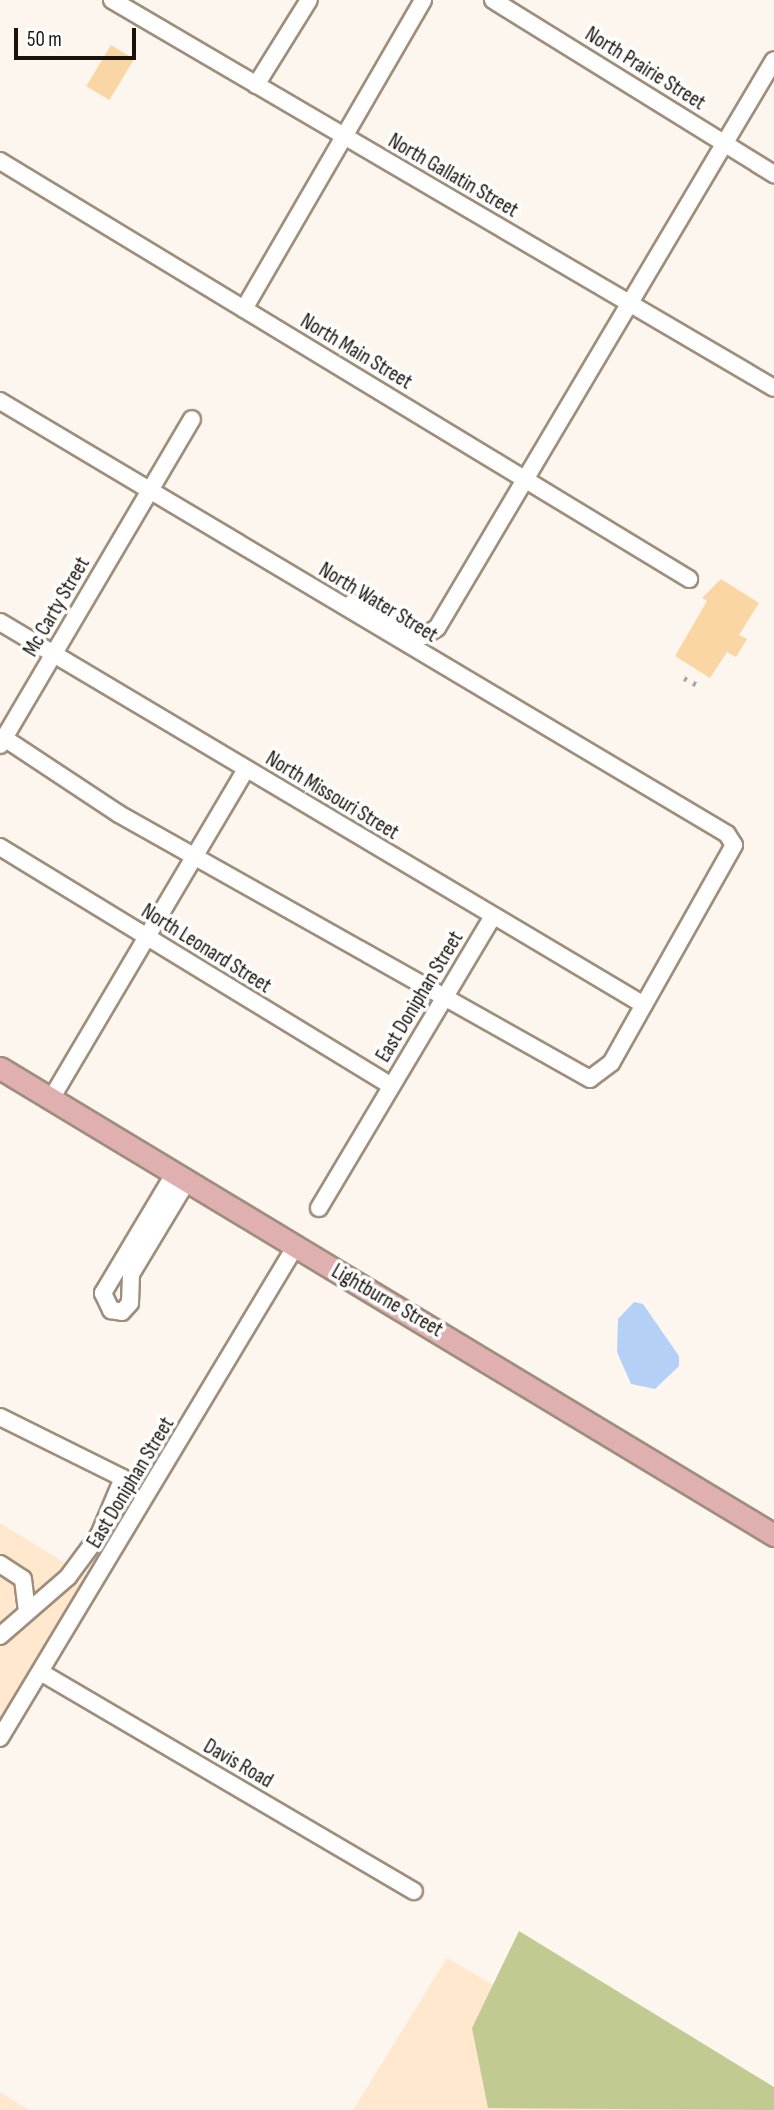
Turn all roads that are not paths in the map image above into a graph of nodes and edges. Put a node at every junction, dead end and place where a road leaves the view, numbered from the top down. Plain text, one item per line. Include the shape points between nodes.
1 (112, 0) edge
2 (309, 0) edge
3 (423, 0) edge
4 (493, 0) edge
5 (774, 60) edge
6 (256, 85) junction
7 (346, 138) junction
8 (727, 145) junction
9 (0, 161) edge
10 (774, 174) edge
11 (631, 305) junction
12 (244, 309) junction
13 (774, 388) edge
14 (0, 401) edge
15 (192, 419) dead end
16 (523, 478) junction
17 (150, 490) junction
18 (690, 579) dead end
19 (329, 598) junction
20 (0, 622) edge
21 (53, 654) junction
22 (2, 741) edge
23 (246, 769) junction
24 (0, 847) edge
25 (196, 855) junction
26 (493, 916) junction
27 (148, 937) junction
28 (443, 1000) junction
29 (644, 1005) junction
30 (0, 1068) edge
31 (391, 1086) junction
32 (51, 1099) junction
33 (181, 1178) junction
34 (319, 1208) dead end
35 (295, 1247) junction
36 (0, 1417) edge
37 (774, 1535) edge
38 (0, 1564) edge
39 (27, 1612) junction
40 (0, 1636) edge
41 (42, 1673) junction
42 (0, 1738) edge
43 (414, 1891) dead end

1 - 6 street, North Gallatin Street
2 - 6 street
3 - 7 street
4 - 8 street, North Prairie Street
5 - 8 street
6 - 7 street, North Gallatin Street
7 - 11 street, North Gallatin Street
7 - 12 street
8 - 10 street, North Prairie Street
8 - 11 street
9 - 12 street, North Main Street
11 - 13 street, North Gallatin Street
11 - 16 street
12 - 16 street, North Main Street
14 - 17 street, North Water Street
15 - 17 street, Mc Carty Street
16 - 18 street, North Main Street
16 - 19 street via 437,628 424,636 363,606
17 - 19 street, North Water Street
17 - 21 street, Mc Carty Street
19 - 29 street, North Water Street via 734,841
20 - 21 street, North Missouri Street
21 - 22 street, Mc Carty Street
21 - 23 street, North Missouri Street
22 - 25 street via 119,814
23 - 25 street
23 - 26 street, North Missouri Street
24 - 27 street, North Leonard Street
25 - 27 street
25 - 28 street
26 - 28 street, East Doniphan Street
26 - 29 street, North Missouri Street
27 - 31 street, North Leonard Street
27 - 32 street
28 - 29 street via 590,1079 611,1063
28 - 31 street, East Doniphan Street
30 - 32 main road, Lightburne Street
31 - 34 street, East Doniphan Street
32 - 33 main road, Lightburne Street
33 - 33 street via 103,1293 111,1311 122,1312 130,1303 131,1274
33 - 35 main road, Lightburne Street
35 - 37 main road, Lightburne Street
35 - 41 street, East Doniphan Street
36 - 39 street via 123,1478 99,1535 68,1577
38 - 39 street via 23,1579
39 - 40 street
41 - 42 street, East Doniphan Street
41 - 43 street, Davis Road

